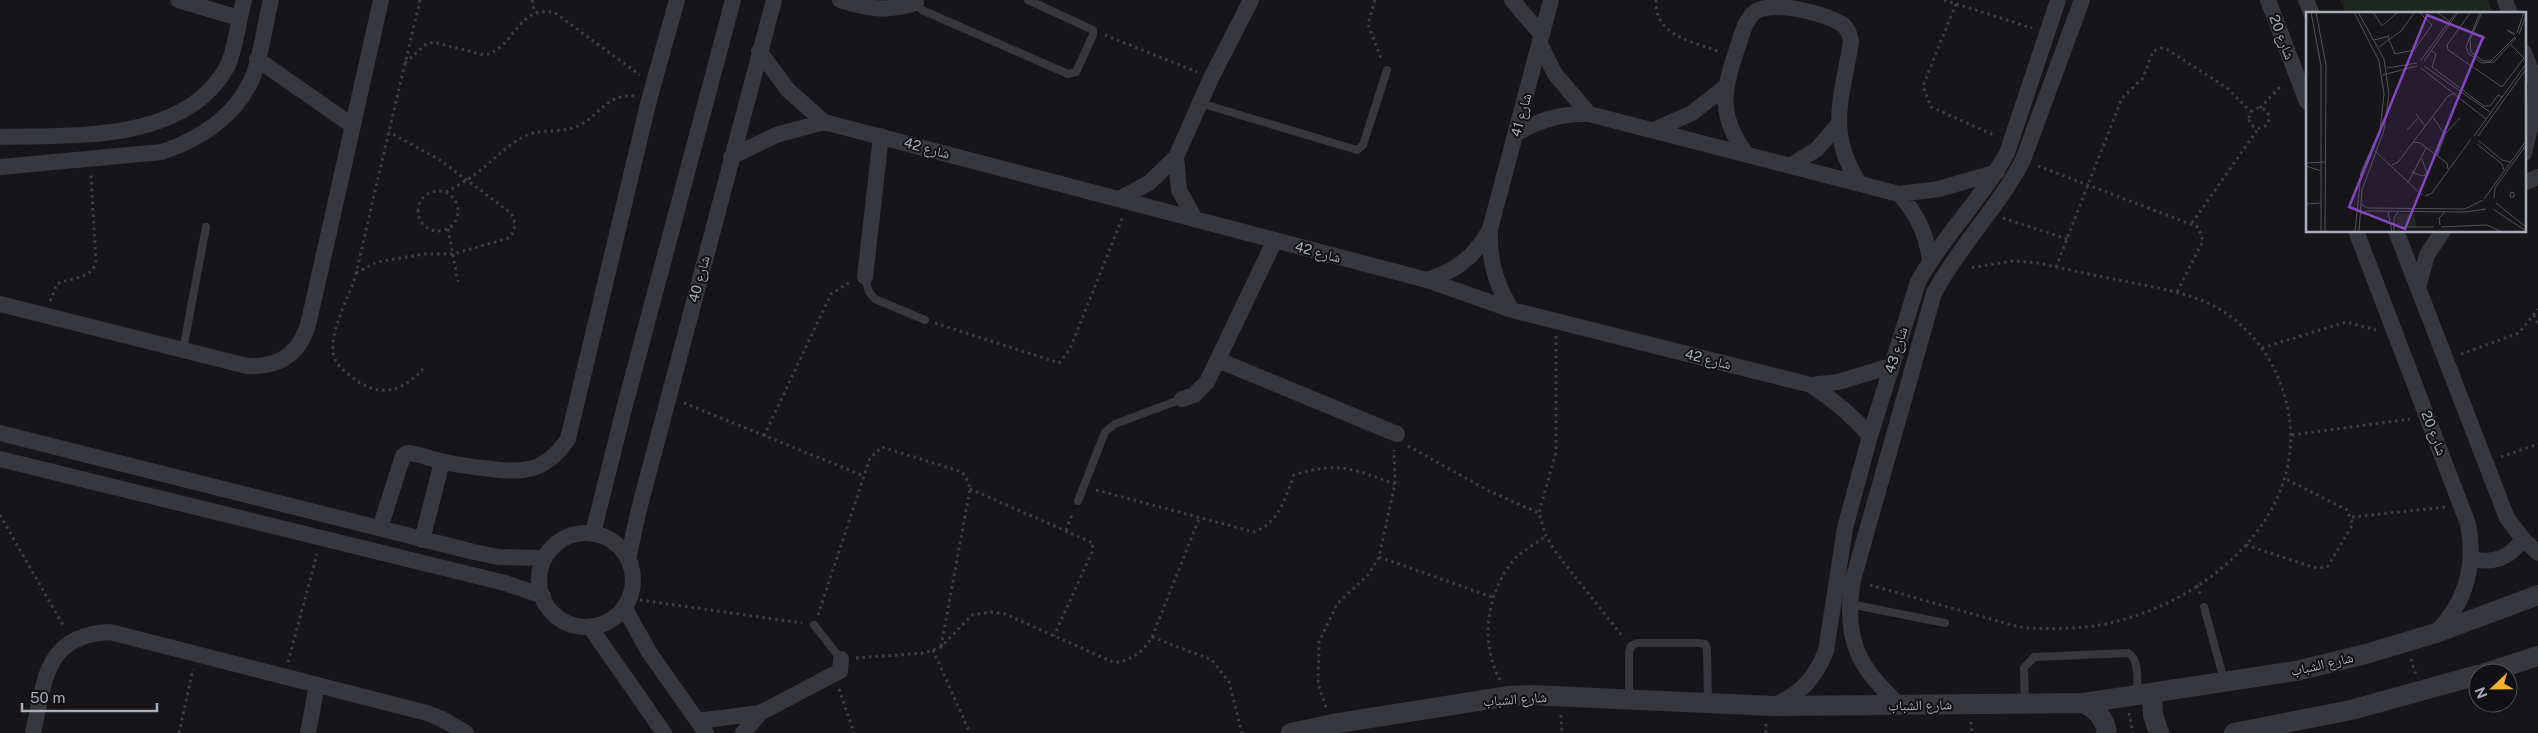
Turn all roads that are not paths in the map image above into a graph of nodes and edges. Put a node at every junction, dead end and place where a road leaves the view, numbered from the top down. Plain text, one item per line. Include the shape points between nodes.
1 (178, 0) edge
2 (244, 0) edge
3 (270, 0) edge
4 (381, 0) edge
5 (677, 0) edge
6 (733, 0) edge
7 (774, 0) edge
8 (840, 0) edge
9 (1028, 0) edge
10 (1251, 0) edge
11 (1512, 0) edge
12 (1552, 0) edge
13 (2058, 0) edge
14 (2082, 0) edge
15 (2268, 0) edge
16 (2306, 0) edge
17 (2505, 0) edge
18 (916, 1) edge
19 (2311, 12) edge
20 (2509, 12) edge
21 (238, 22) junction
22 (263, 33) junction
23 (1541, 39) junction
24 (759, 51) junction
25 (2526, 57) edge
26 (256, 59) junction
27 (1387, 70) road end
28 (2537, 84) edge
29 (1725, 87) junction
30 (2306, 99) edge
31 (1200, 103) junction
32 (1589, 114) junction
33 (824, 122) junction
34 (353, 126) junction
35 (1838, 126) junction
36 (1654, 130) junction
37 (87, 134) junction
38 (1516, 134) junction
39 (881, 136) junction
40 (0, 137) edge
41 (2526, 146) edge
42 (2009, 148) junction
43 (1746, 154) junction
44 (731, 157) junction
45 (1176, 157) junction
46 (90, 160) junction
47 (2023, 160) junction
48 (1790, 166) junction
49 (0, 167) edge
50 (1997, 172) junction
51 (2538, 177) edge
52 (2526, 182) edge
53 (1859, 184) junction
54 (1899, 194) junction
55 (1124, 200) junction
56 (1195, 219) junction
57 (206, 227) dead end
58 (1490, 229) junction
59 (2356, 232) edge
60 (2396, 232) edge
61 (2442, 232) edge
62 (1275, 240) junction
63 (1930, 260) junction
64 (865, 277) joint
65 (1427, 280) junction
66 (2418, 288) junction
67 (0, 304) edge
68 (1512, 310) junction
69 (925, 320) road end
70 (183, 350) junction
71 (1218, 360) junction
72 (1891, 366) junction
73 (1811, 385) junction
74 (1182, 400) joint
75 (0, 433) edge
76 (1395, 433) road end
77 (1870, 436) junction
78 (8, 461) edge
79 (442, 462) junction
80 (0, 470) edge
81 (1078, 501) road end
82 (380, 528) junction
83 (593, 534) junction
84 (2522, 539) junction
85 (422, 540) junction
86 (2538, 553) edge
87 (545, 558) junction
88 (628, 559) junction
89 (2472, 559) junction
90 (2538, 595) edge
91 (543, 596) junction
92 (627, 603) junction
93 (1848, 604) junction
94 (2204, 607) dead end
95 (1945, 623) dead end
96 (814, 625) road end
97 (590, 627) junction
98 (2436, 633) junction
99 (2538, 656) edge
100 (841, 659) joint
101 (2516, 663) edge
102 (2468, 678) edge
103 (2224, 683) junction
104 (317, 685) junction
105 (2145, 695) junction
106 (1629, 700) junction
107 (1708, 704) junction
108 (2026, 704) junction
109 (2084, 704) junction
110 (1900, 705) junction
111 (1773, 706) junction
112 (760, 714) junction
113 (702, 727) edge
114 (1295, 732) edge
115 (33, 733) edge
116 (308, 733) edge
117 (466, 733) edge
118 (664, 733) edge
119 (743, 733) edge
120 (2107, 733) edge
121 (2159, 733) edge
122 (2234, 733) edge

1 - 21 street
2 - 21 street
3 - 22 street
4 - 34 street
5 - 79 street via 651,92 568,439 546,464 530,470 513,472
6 - 83 street
7 - 24 street, شارع 40
8 - 18 street via 879,10 901,8
9 - 18 lane via 1093,30 1076,72 1068,74 922,10
10 - 31 street
11 - 23 street
12 - 23 street, شارع 41
13 - 42 street, شارع 43
14 - 47 street, شارع 43
15 - 30 street, شارع 20
16 - 19 street
17 - 20 street
21 - 22 street
21 - 37 street via 228,65 192,105 161,121
22 - 26 street
23 - 32 street via 1555,74
23 - 38 street, شارع 41
24 - 33 street, شارع 42 via 788,90
24 - 44 street, شارع 40
25 - 28 street
26 - 34 street
26 - 46 street via 252,78 240,99 206,132 162,152
27 - 31 lane via 1362,146 1357,150
28 - 41 street
29 - 35 street via 1747,21 1765,8 1776,6 1803,11 1841,23 1851,42
29 - 36 street via 1692,114
29 - 43 street via 1727,122
31 - 45 street
32 - 36 street
32 - 38 street via 1558,115
33 - 39 street, شارع 42
33 - 44 street, شارع 42 via 776,135
34 - 70 street via 306,335 298,348 282,361 262,367
35 - 48 street via 1817,149
35 - 53 street via 1844,156
36 - 43 street
37 - 40 street
37 - 46 street
38 - 58 street, شارع 41
39 - 55 street, شارع 42
39 - 64 street
42 - 47 street
42 - 50 street, شارع 43
43 - 48 street
44 - 88 street, شارع 40
45 - 55 street via 1149,183
45 - 56 street via 1179,190
46 - 49 street
47 - 93 street, شارع 43 via 2011,182 1958,252 1928,309
48 - 53 street
50 - 54 street via 1939,188
50 - 63 street, شارع 43
51 - 52 street
53 - 54 street
54 - 63 street via 1924,231
55 - 56 street, شارع 42
56 - 62 street, شارع 42
57 - 70 lane
58 - 65 street, شارع 41 via 1480,247 1465,263 1447,274
58 - 68 street, شارع 41 via 1489,246 1496,280
59 - 89 street, شارع 20 via 2462,506 2468,524
60 - 66 street
61 - 66 street via 2427,255
62 - 65 street, شارع 42
62 - 71 street
63 - 72 street, شارع 43 via 1918,282
64 - 69 lane via 869,292 875,299
65 - 68 street, شارع 42
66 - 84 street via 2507,518
67 - 70 street
68 - 73 street, شارع 42
71 - 74 street via 1208,382 1194,395
71 - 76 street
72 - 73 street, شارع 42 via 1838,382
72 - 77 street, شارع 43
73 - 77 street, شارع 42 via 1853,416
74 - 81 lane via 1115,424 1105,432
75 - 82 street
77 - 111 street, شارع 43 via 1845,528 1826,651 1819,670 1807,686
78 - 80 street
78 - 91 street via 505,583
79 - 82 street via 409,453 403,456
79 - 85 street
82 - 85 street
83 - 87 street via 565,538
83 - 88 street via 614,542
84 - 86 street
84 - 89 street via 2516,549 2495,561
85 - 87 street via 498,557
87 - 91 street via 540,570
88 - 92 street via 633,579
89 - 98 street, شارع 20 via 2461,600
90 - 98 street, شارع الشباب
91 - 97 street via 562,620
92 - 97 street via 610,621
92 - 113 street via 649,652
93 - 95 lane
93 - 110 street, شارع 43 via 1852,639 1860,658 1879,686
94 - 103 lane
96 - 100 lane
97 - 118 street
98 - 103 street, شارع الشباب via 2296,670
99 - 101 street
100 - 112 street via 840,671 835,675
102 - 122 street via 2351,710
103 - 105 street, شارع الشباب
104 - 115 street via 110,632 90,633 72,640 57,653 47,671
104 - 116 street
104 - 117 street via 427,713
105 - 108 lane via 2136,661 2128,653 2034,657 2024,668
105 - 109 street, شارع الشباب
105 - 121 street
106 - 107 street, شارع الشباب
106 - 107 lane via 1628,652 1631,646 1637,643 1705,644
106 - 114 street, شارع الشباب via 1509,696
107 - 111 street, شارع الشباب
108 - 109 street, شارع الشباب
108 - 110 street, شارع الشباب
109 - 120 street via 2096,710 2105,722
110 - 111 street, شارع الشباب
112 - 113 street
112 - 119 street

